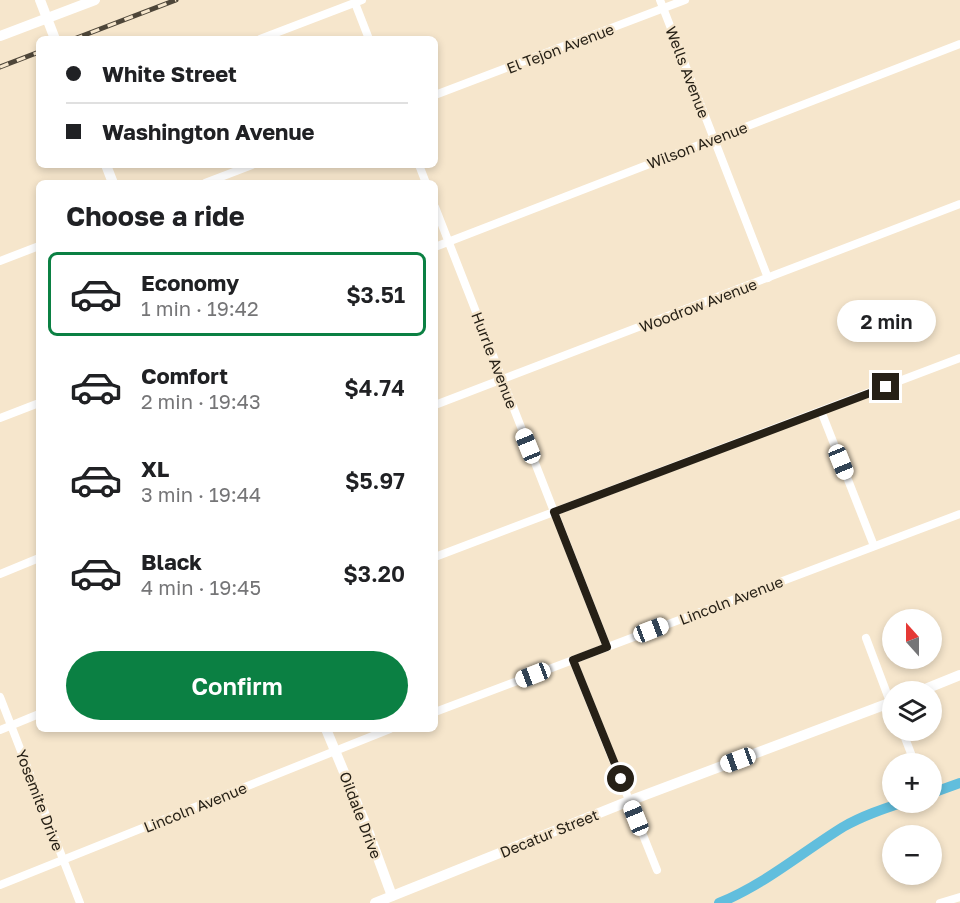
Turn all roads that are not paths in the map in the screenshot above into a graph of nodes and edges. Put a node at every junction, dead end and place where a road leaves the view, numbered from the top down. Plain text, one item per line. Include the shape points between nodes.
1 (40, 0) edge
2 (94, 0) edge
3 (685, 0) edge
4 (358, 1) edge
5 (661, 4) edge
6 (46, 18) junction
7 (0, 36) edge
8 (53, 36) edge
9 (268, 36) edge
10 (368, 36) edge
11 (960, 44) edge
12 (438, 94) edge
13 (714, 139) junction
14 (244, 168) edge
15 (212, 180) edge
16 (960, 204) edge
17 (438, 214) edge
18 (449, 242) junction
19 (438, 246) edge
20 (36, 247) edge
21 (0, 261) edge
22 (768, 278) junction
23 (960, 358) edge
24 (502, 380) junction
25 (36, 404) edge
26 (438, 404) edge
27 (821, 411) junction
28 (0, 418) edge
29 (554, 512) junction
30 (960, 514) edge
31 (874, 546) junction
32 (438, 556) edge
33 (36, 559) edge
34 (0, 574) edge
35 (866, 638) dead end
36 (607, 647) junction
37 (573, 660) junction
38 (960, 675) edge
39 (883, 681) edge
40 (942, 682) edge
41 (0, 697) edge
42 (882, 708) edge
43 (438, 711) edge
44 (36, 715) edge
45 (11, 726) junction
46 (0, 730) edge
47 (328, 732) edge
48 (382, 732) edge
49 (336, 749) junction
50 (629, 801) junction
51 (64, 860) junction
52 (657, 870) dead end
53 (0, 885) edge
54 (960, 897) edge
55 (393, 900) edge
56 (80, 903) edge
57 (375, 903) edge
58 (940, 903) edge

1 - 6 street
2 - 6 street
3 - 5 street, El Tejon Avenue
4 - 9 street
4 - 10 street
5 - 12 street, El Tejon Avenue
5 - 13 street, Wells Avenue
6 - 7 street
6 - 8 street
11 - 13 street, Wilson Avenue
13 - 18 street, Wilson Avenue
13 - 22 street, Wells Avenue
14 - 15 street
16 - 22 street, Woodrow Avenue
17 - 18 street, Hurrle Avenue
18 - 19 street, Wilson Avenue
18 - 24 street, Hurrle Avenue
20 - 21 street
22 - 24 street, Woodrow Avenue
23 - 27 street
24 - 26 street, Woodrow Avenue
24 - 29 street, Hurrle Avenue
25 - 28 street
27 - 29 street
27 - 31 street
29 - 32 street
29 - 36 street, Hurrle Avenue
30 - 31 street, Lincoln Avenue
31 - 36 street, Lincoln Avenue
33 - 34 street
35 - 39 street
36 - 37 street, Lincoln Avenue
37 - 43 street, Lincoln Avenue
37 - 50 street
38 - 40 street
41 - 45 street, Yosemite Drive
42 - 50 street, Decatur Street
44 - 45 street
45 - 46 street
45 - 51 street, Yosemite Drive
47 - 49 street, Oildale Drive
48 - 49 street, Lincoln Avenue
49 - 51 street, Lincoln Avenue
49 - 55 street, Oildale Drive
50 - 52 street
50 - 55 street, Decatur Street
51 - 53 street, Lincoln Avenue
51 - 56 street, Yosemite Drive
54 - 58 street
55 - 57 street, Decatur Street

